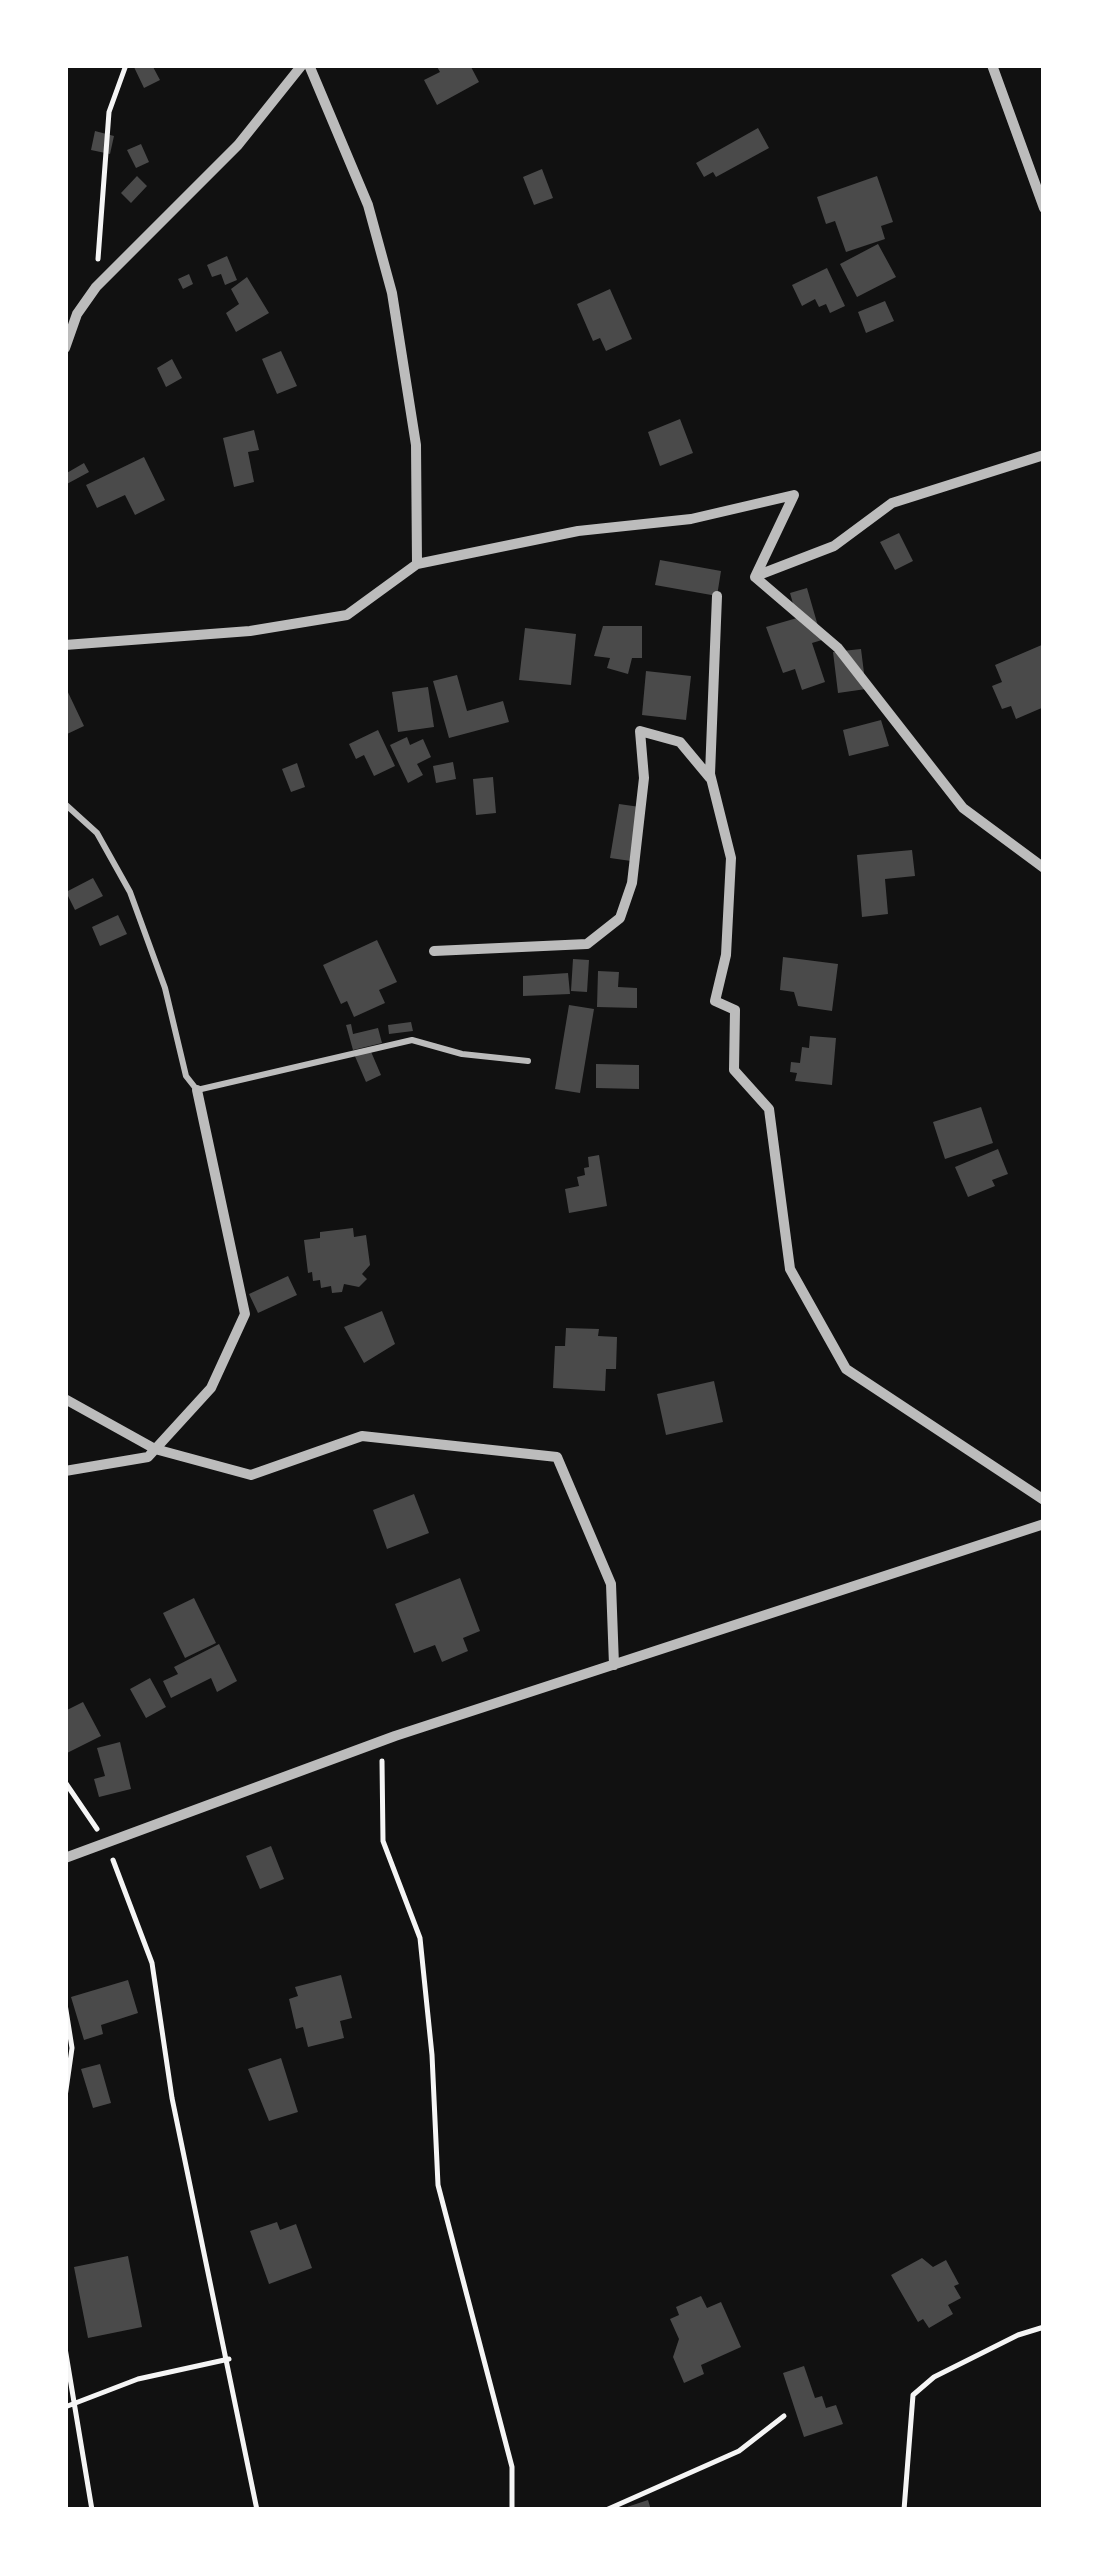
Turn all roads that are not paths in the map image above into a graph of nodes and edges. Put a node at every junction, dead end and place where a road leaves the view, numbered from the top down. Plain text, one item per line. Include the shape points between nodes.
1 (306, 65) edge
2 (992, 65) edge
3 (1044, 208) edge
4 (65, 348) edge
5 (1044, 455) edge
6 (417, 564) junction
7 (755, 577) junction
8 (717, 596) dead end
9 (65, 645) edge
10 (711, 780) junction
11 (65, 804) edge
12 (1044, 868) edge
13 (434, 950) dead end
14 (528, 1062) dead end
15 (197, 1090) junction
16 (65, 1399) edge
17 (156, 1449) junction
18 (65, 1471) edge
19 (1044, 1500) edge
20 (1044, 1524) edge
21 (614, 1664) junction
22 (65, 1858) edge

1 - 4 street via 238,145 96,288
1 - 6 street via 368,205 392,292 416,445
2 - 3 street
5 - 7 street via 892,502 834,546
6 - 7 street via 578,531 692,519 794,494
6 - 9 street via 347,615 250,631
7 - 12 street via 838,648 964,808
8 - 10 street
10 - 13 street via 680,742 640,731 644,778 632,883 620,918 587,944
10 - 19 street via 731,858 726,955 716,1001 735,1010 734,1070 768,1109 790,1269 846,1369
11 - 15 lane via 97,833 130,892 186,1076
14 - 15 lane via 412,1040
15 - 17 street via 245,1314 211,1388
16 - 17 street
17 - 18 street via 148,1457
17 - 21 street via 251,1475 362,1436 557,1457 611,1584
20 - 21 street
21 - 22 street via 395,1736

